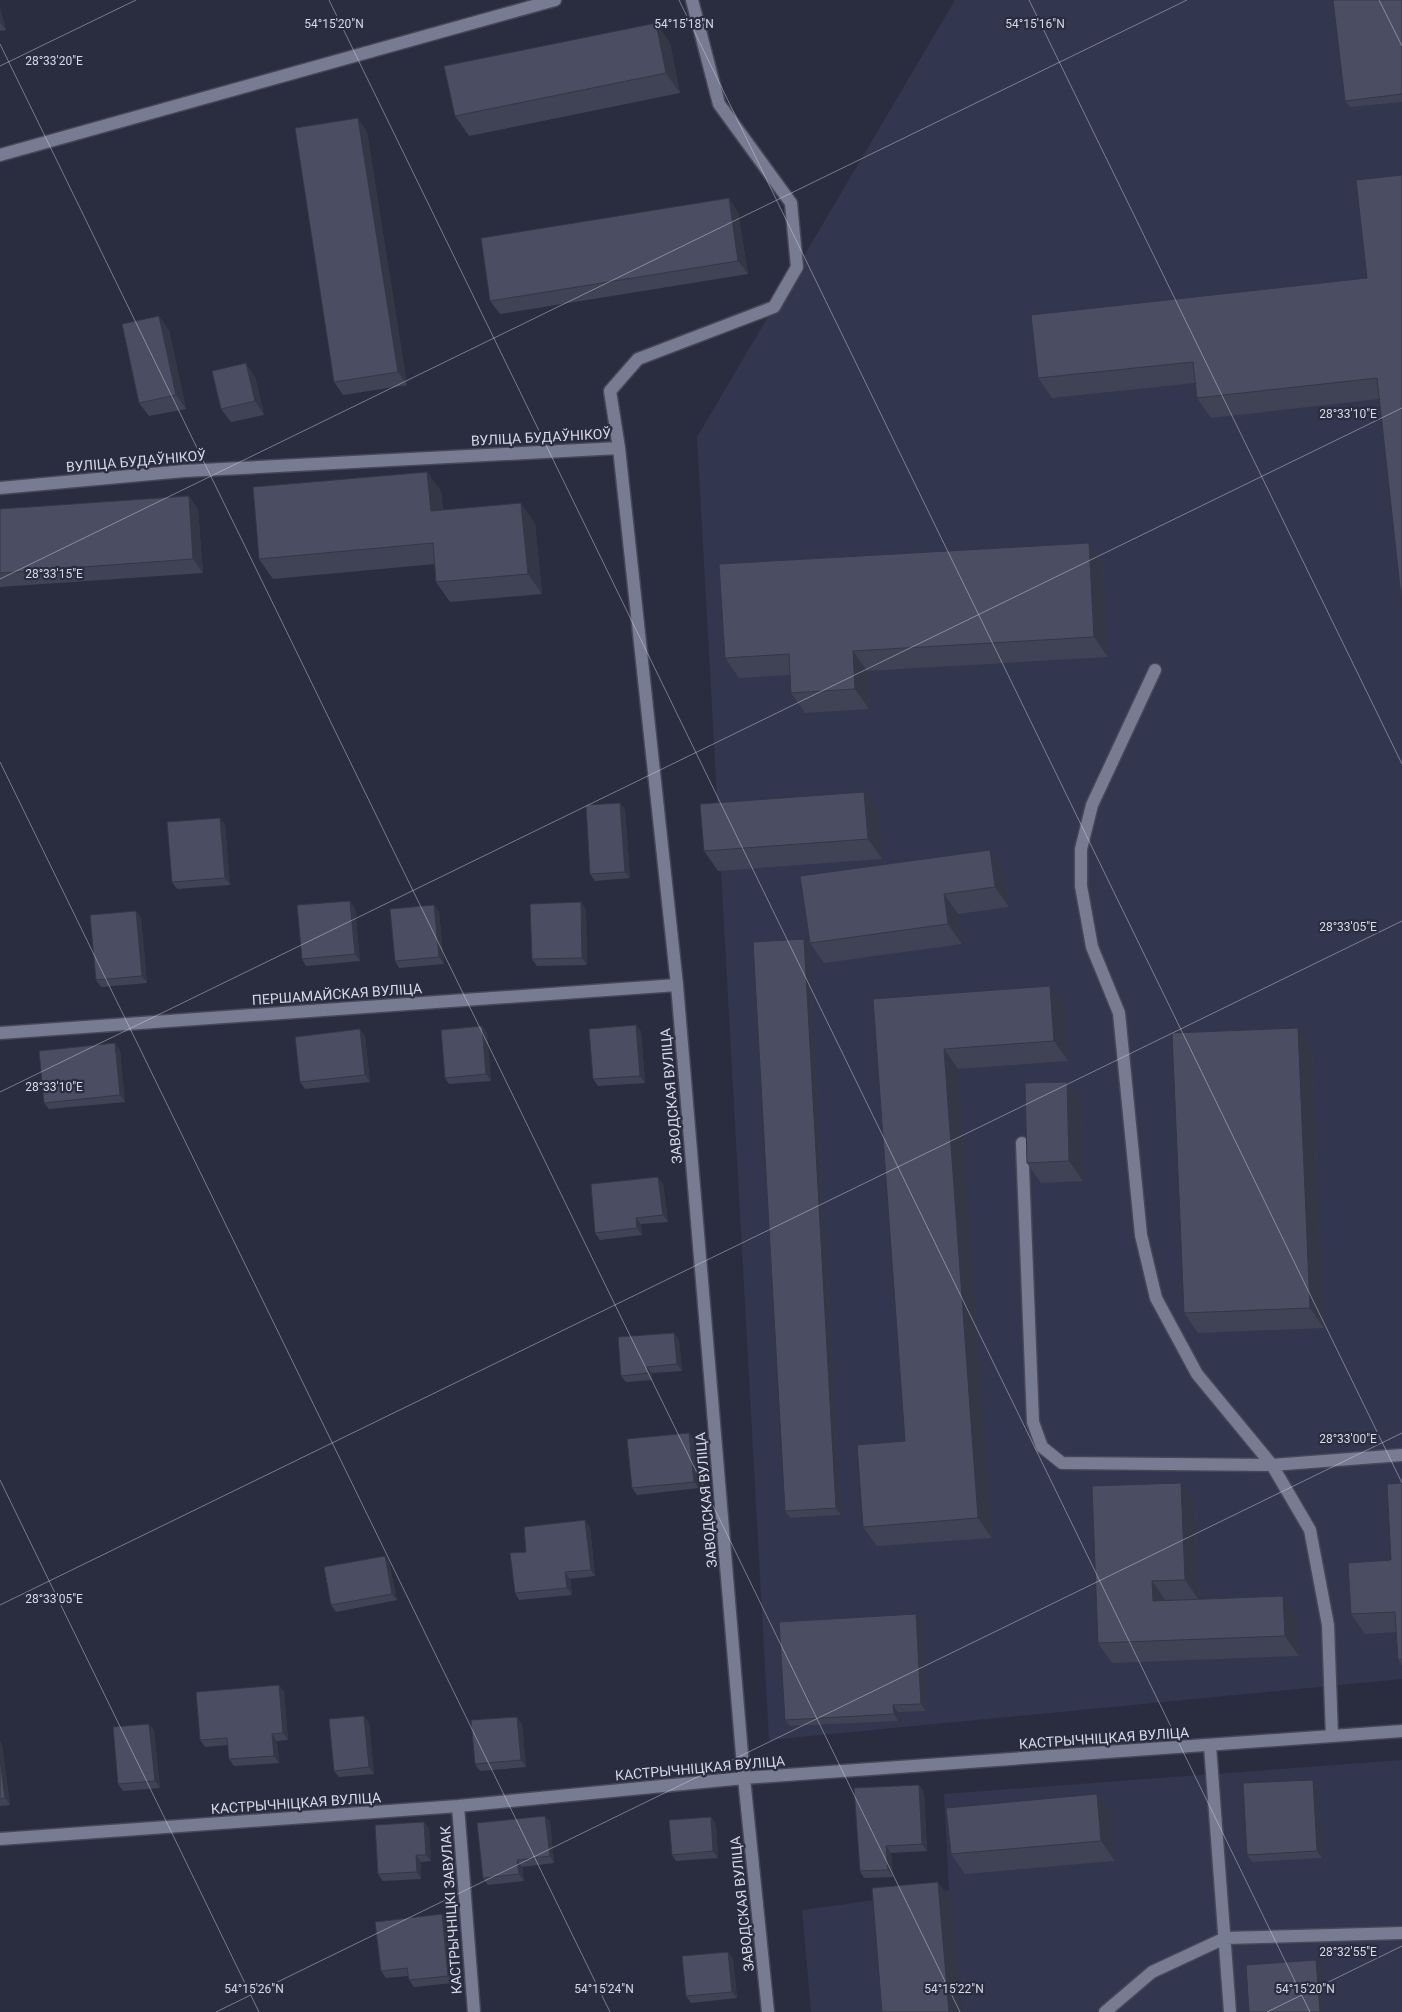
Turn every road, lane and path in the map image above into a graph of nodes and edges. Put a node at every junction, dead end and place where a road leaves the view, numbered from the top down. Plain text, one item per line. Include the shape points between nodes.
1 (555, 0) edge
2 (692, 0) edge
3 (0, 155) edge
4 (619, 448) junction
5 (0, 488) edge
6 (1155, 670) dead end
7 (677, 985) junction
8 (0, 1033) edge
9 (1022, 1143) dead end
10 (1402, 1455) edge
11 (1272, 1465) junction
12 (1402, 1731) edge
13 (1332, 1736) junction
14 (1210, 1746) junction
15 (744, 1778) junction
16 (458, 1806) junction
17 (0, 1839) edge
18 (1402, 1933) edge
19 (1224, 1938) junction
20 (474, 2012) edge
21 (768, 2012) edge
22 (1105, 2012) edge
23 (1230, 2012) edge

1 - 3 street
2 - 4 street, ВУЛІЦА БУДАЎНІКОЎ via 719,104 791,203 797,267 774,307 638,359 610,391
4 - 5 street, ВУЛІЦА БУДАЎНІКОЎ via 184,471
4 - 7 street, ЗАВОДСКАЯ ВУЛІЦА
6 - 11 street via 1092,805 1081,849 1081,886 1092,947 1119,1013 1142,1235 1156,1298 1197,1374
7 - 8 street, ПЕРШАМАЙСКАЯ ВУЛІЦА
7 - 15 street, ЗАВОДСКАЯ ВУЛІЦА
9 - 11 street via 1033,1422 1042,1447 1062,1463
10 - 11 street
11 - 13 street via 1310,1530 1328,1625
12 - 13 street, КАСТРЫЧНІЦКАЯ ВУЛІЦА
13 - 14 street, КАСТРЫЧНІЦКАЯ ВУЛІЦА
14 - 15 street, КАСТРЫЧНІЦКАЯ ВУЛІЦА
14 - 19 street
15 - 16 street, КАСТРЫЧНІЦКАЯ ВУЛІЦА
15 - 21 street, ЗАВОДСКАЯ ВУЛІЦА
16 - 17 street, КАСТРЫЧНІЦКАЯ ВУЛІЦА
16 - 20 street, КАСТРЫЧНІЦКІ ЗАВУЛАК
18 - 19 street
19 - 22 street via 1152,1972
19 - 23 street

